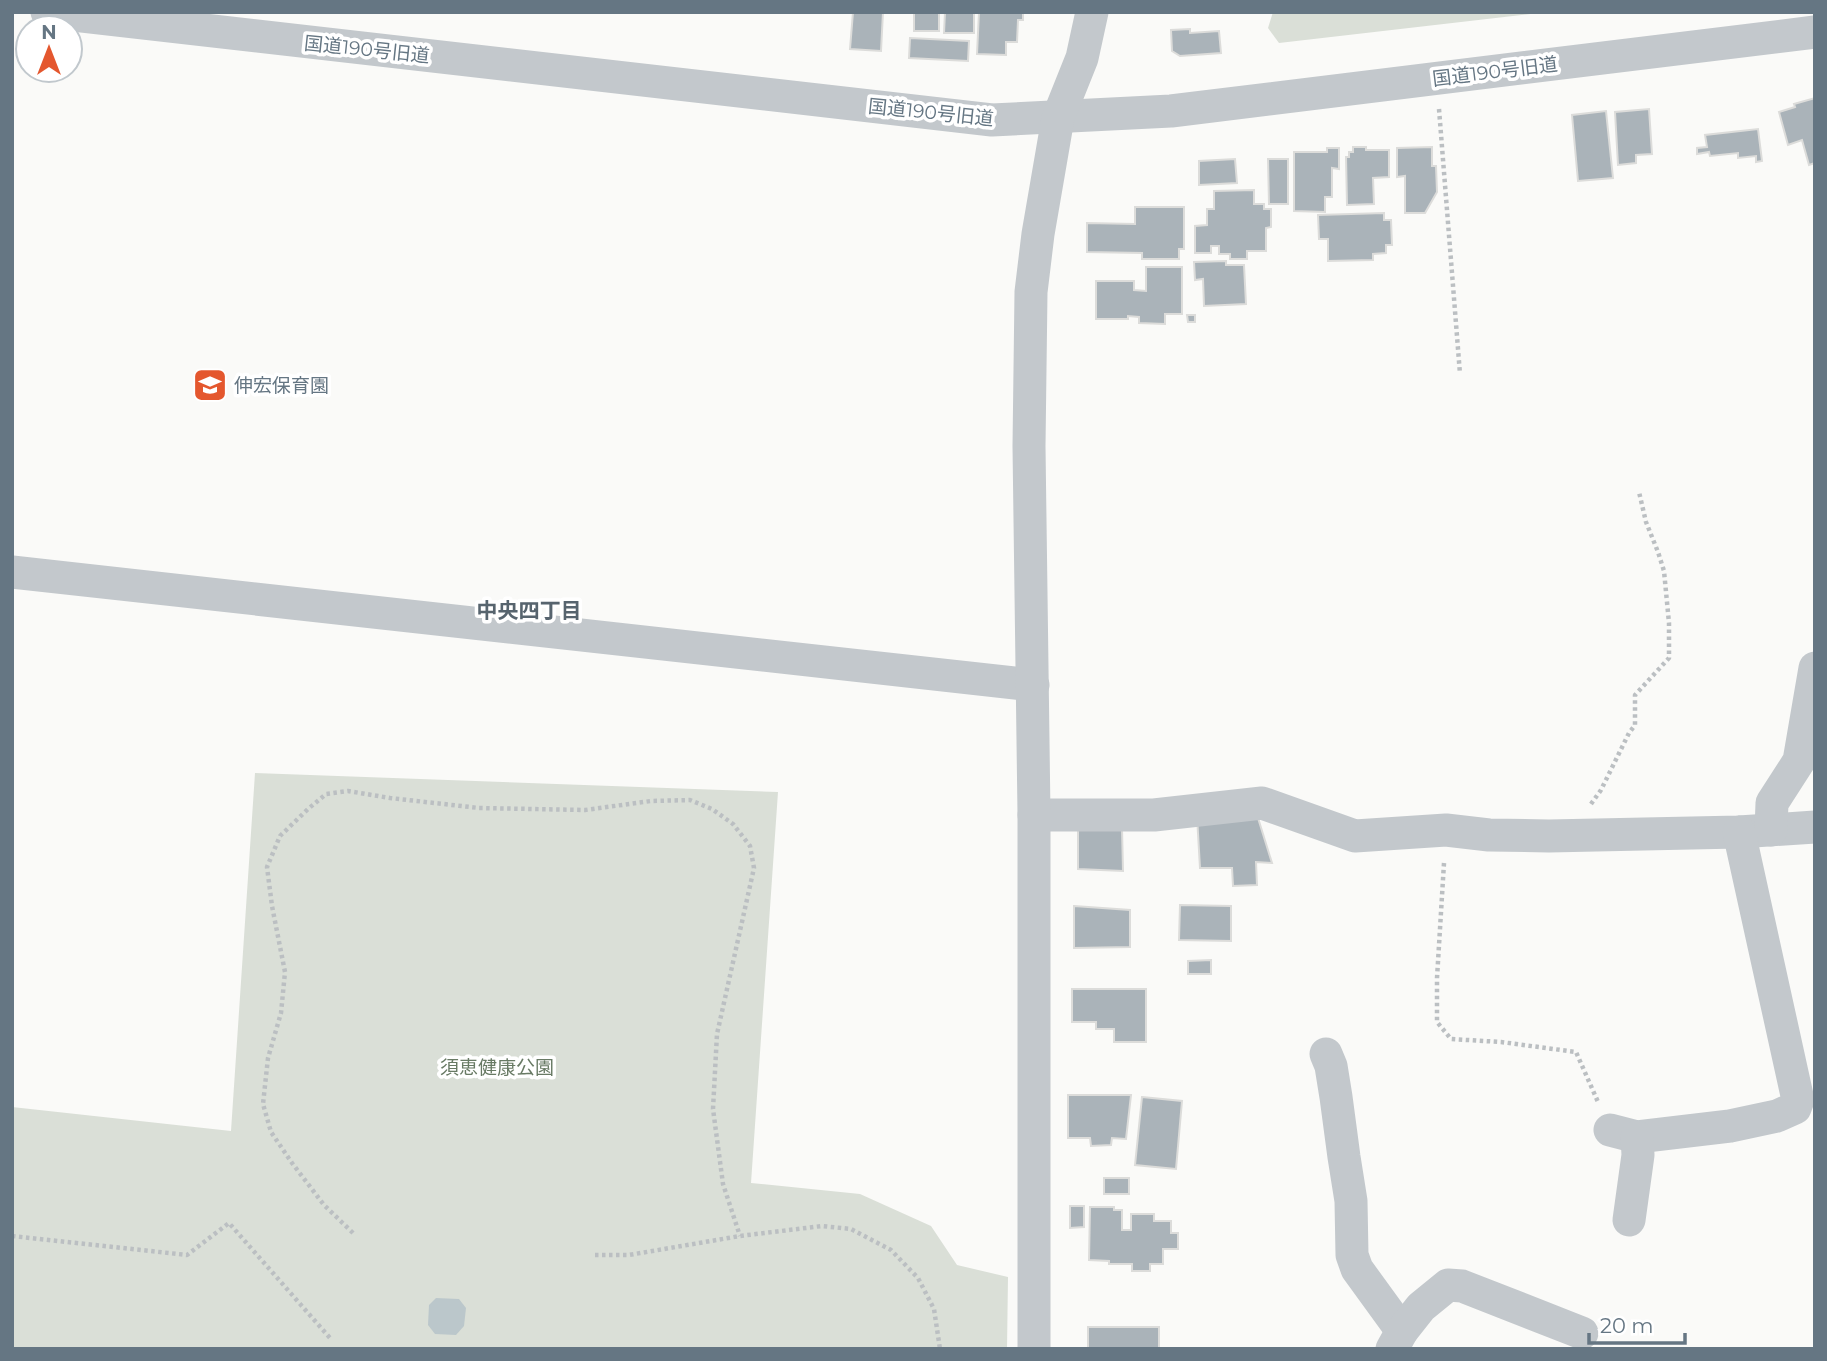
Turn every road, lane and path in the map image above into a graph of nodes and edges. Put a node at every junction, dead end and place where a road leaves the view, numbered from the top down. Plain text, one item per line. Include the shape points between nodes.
1 (47, 12) edge
2 (1092, 12) edge
3 (1815, 32) edge
4 (1436, 78) junction
5 (1058, 118) junction
6 (1460, 374) dead end
7 (1639, 492) dead end
8 (12, 572) edge
9 (1815, 668) edge
10 (1033, 685) junction
11 (1590, 806) dead end
12 (1034, 815) junction
13 (1815, 827) edge
14 (1446, 830) junction
15 (1755, 831) junction
16 (1326, 1054) dead end
17 (1624, 1133) junction
18 (1629, 1220) dead end
19 (353, 1233) dead end
20 (12, 1236) edge
21 (740, 1236) junction
22 (595, 1255) dead end
23 (1582, 1333) dead end
24 (330, 1338) dead end
25 (1397, 1340) edge
26 (940, 1349) edge
27 (1034, 1349) edge

1 - 5 street, 国道190号旧道 via 992,120
2 - 5 street via 1082,58
3 - 4 street, 国道190号旧道
4 - 5 street, 国道190号旧道 via 1171,111
4 - 6 path
5 - 10 street via 1031,292
7 - 11 path via 1664,571 1669,658 1635,695 1635,725
8 - 10 street
9 - 15 street via 1799,761
10 - 12 street
12 - 14 street via 1154,815 1262,803 1356,836
12 - 27 street
13 - 15 street
14 - 15 street via 1549,836
14 - 17 path via 1437,1022 1451,1040 1576,1052
15 - 17 street via 1798,1100 1795,1108 1730,1126
16 - 25 street via 1352,1201 1352,1255
17 - 18 street via 1638,1155
19 - 21 path via 292,1163 271,1132 262,1104 285,972 267,867 280,836 308,809 326,794 348,791 479,808 585,810 690,800 733,824 750,846 754,868 717,1034 713,1109 723,1184
20 - 24 path via 187,1255 229,1223
21 - 22 path via 629,1255
21 - 26 path via 822,1226 851,1229 891,1250 918,1278 934,1309
23 - 25 street via 1462,1286 1448,1285 1421,1307

